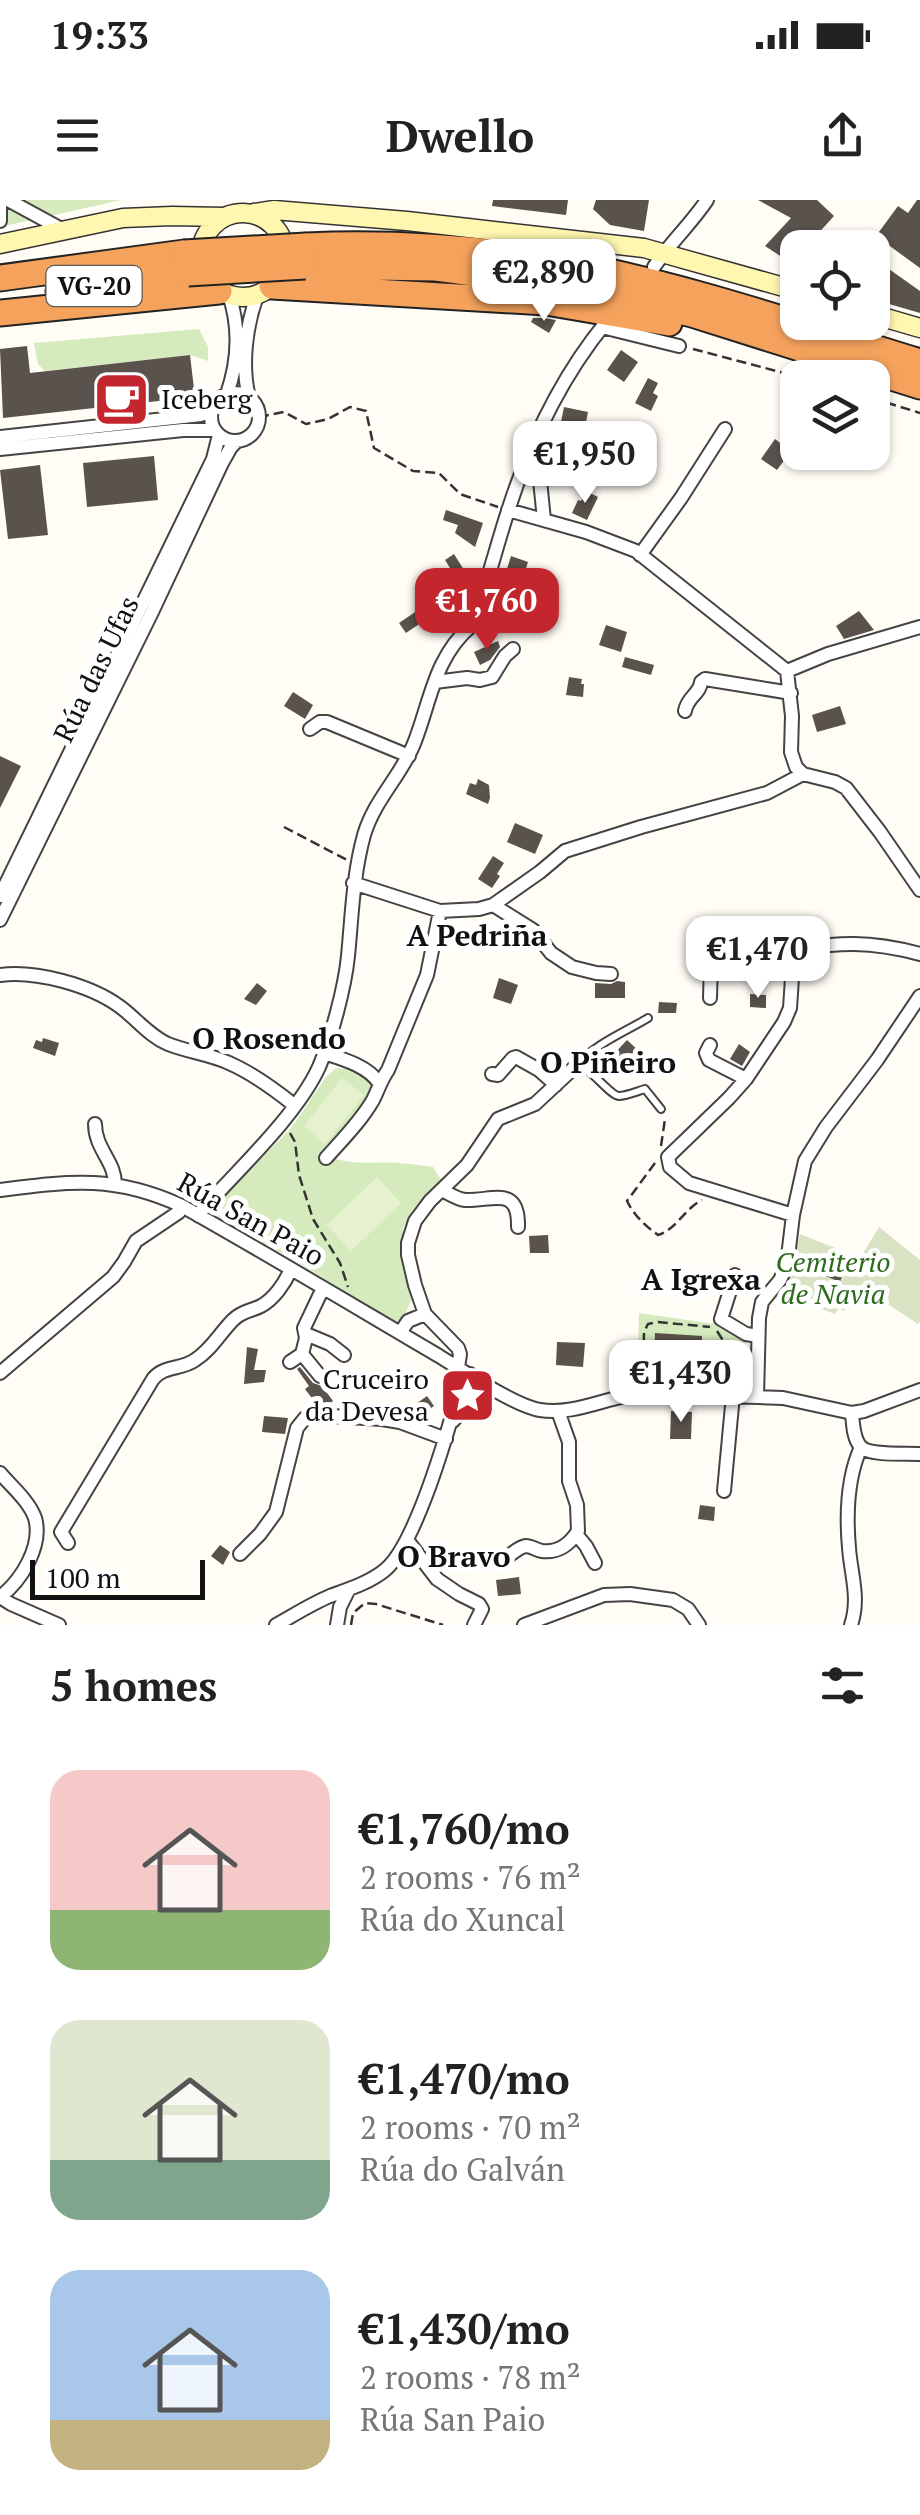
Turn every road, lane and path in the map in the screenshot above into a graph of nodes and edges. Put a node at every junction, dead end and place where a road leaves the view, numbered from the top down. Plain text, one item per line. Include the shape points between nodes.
1 (8, 200) edge
2 (708, 200) edge
3 (0, 204) edge
4 (254, 213) junction
5 (318, 214) junction
6 (176, 216) junction
7 (224, 217) junction
8 (0, 221) edge
9 (65, 230) junction
10 (206, 234) junction
11 (0, 244) edge
12 (298, 251) junction
13 (659, 260) junction
14 (186, 263) junction
15 (0, 278) edge
16 (780, 287) edge
17 (264, 291) junction
18 (224, 293) junction
19 (0, 299) edge
20 (0, 313) edge
21 (890, 319) edge
22 (920, 328) edge
23 (679, 346) joint
24 (808, 360) edge
25 (838, 360) edge
26 (920, 362) edge
27 (780, 372) edge
28 (890, 377) edge
29 (920, 386) edge
30 (227, 394) junction
31 (249, 397) junction
32 (890, 404) edge
33 (212, 408) junction
34 (920, 413) edge
35 (259, 417) junction
36 (725, 429) dead end
37 (217, 433) junction
38 (0, 437) edge
39 (237, 441) junction
40 (0, 449) edge
41 (537, 450) dead end
42 (508, 510) junction
43 (544, 520) junction
44 (640, 554) junction
45 (478, 608) junction
46 (524, 617) dead end
47 (920, 627) edge
48 (513, 649) dead end
49 (787, 672) junction
50 (434, 682) junction
51 (791, 694) junction
52 (685, 711) dead end
53 (310, 729) dead end
54 (409, 756) junction
55 (804, 774) junction
56 (284, 827) dead end
57 (358, 865) junction
58 (354, 882) junction
59 (920, 890) edge
60 (0, 896) edge
61 (492, 905) junction
62 (440, 911) junction
63 (0, 920) edge
64 (794, 948) junction
65 (920, 954) edge
66 (0, 960) edge
67 (15, 973) junction
68 (611, 974) dead end
69 (0, 976) edge
70 (920, 996) edge
71 (710, 998) dead end
72 (648, 1018) dead end
73 (710, 1045) dead end
74 (324, 1053) junction
75 (578, 1064) junction
76 (492, 1074) dead end
77 (746, 1078) junction
78 (379, 1083) junction
79 (556, 1086) junction
80 (294, 1105) junction
81 (662, 1109) dead end
82 (95, 1124) dead end
83 (288, 1131) dead end
84 (326, 1158) dead end
85 (115, 1184) junction
86 (0, 1190) edge
87 (442, 1190) junction
88 (182, 1206) junction
89 (793, 1214) junction
90 (200, 1216) junction
91 (518, 1227) dead end
92 (290, 1269) junction
93 (735, 1275) dead end
94 (324, 1288) junction
95 (352, 1298) dead end
96 (425, 1314) junction
97 (400, 1333) junction
98 (306, 1334) junction
99 (758, 1336) junction
100 (725, 1353) dead end
101 (344, 1355) dead end
102 (464, 1371) junction
103 (0, 1373) edge
104 (643, 1373) dead end
105 (320, 1376) dead end
106 (484, 1383) junction
107 (920, 1390) edge
108 (734, 1395) junction
109 (757, 1396) junction
110 (558, 1412) junction
111 (852, 1413) junction
112 (451, 1423) junction
113 (446, 1439) junction
114 (861, 1448) junction
115 (920, 1454) edge
116 (0, 1473) edge
117 (724, 1491) dead end
118 (576, 1534) junction
119 (406, 1540) junction
120 (68, 1543) dead end
121 (240, 1554) dead end
122 (504, 1560) dead end
123 (595, 1563) dead end
124 (348, 1591) junction
125 (0, 1596) edge
126 (317, 1602) junction
127 (337, 1622) edge
128 (58, 1625) edge
129 (276, 1625) edge
130 (351, 1625) edge
131 (443, 1625) edge
132 (474, 1625) edge
133 (524, 1625) edge
134 (699, 1625) edge
135 (850, 1625) edge

1 - 9 street
2 - 13 street
3 - 8 street
4 - 5 main road
4 - 7 main road
4 - 12 main road
5 - 12 main road via 292,231
5 - 13 main road via 549,236
6 - 7 main road
6 - 9 main road
6 - 10 main road
7 - 10 main road
9 - 11 main road
10 - 18 main road via 202,264
12 - 14 highway, VG-20, bridge
12 - 17 main road via 286,255 284,268
12 - 25 highway, VG-20 via 577,287
12 - 26 highway, VG-20 via 401,246 581,266
13 - 16 main road
14 - 15 highway, VG-20
14 - 19 highway, VG-20
17 - 18 main road via 238,298
17 - 24 highway via 546,302 698,328
17 - 31 street via 251,312 244,376
18 - 20 highway
18 - 30 street via 237,332
21 - 22 main road
23 - 27 path
23 - 42 street via 605,324 547,410
28 - 29 highway, VG-20
30 - 31 street
30 - 33 street
31 - 35 street
32 - 34 path
33 - 37 street, Rúa das Ufas
33 - 38 street via 202,415
35 - 39 street, Rúa das Ufas via 253,434
35 - 42 path via 284,412 306,424 350,407 366,412 374,448 413,471 439,472 460,494
36 - 44 street
37 - 39 street
37 - 40 street via 183,430
37 - 60 street, Rúa das Ufas via 213,459
39 - 63 street, Rúa das Ufas
41 - 43 street
42 - 43 street
42 - 45 street
43 - 44 street
44 - 49 street
45 - 46 street
45 - 50 street
47 - 49 street
48 - 50 street via 492,677
49 - 51 street
50 - 54 street
51 - 52 street via 705,680
51 - 55 street via 791,752
53 - 54 street via 328,722
54 - 57 street via 377,804
55 - 59 street via 846,788
55 - 61 street via 767,793 565,851
56 - 57 path
57 - 58 street
58 - 62 street
58 - 74 street via 348,961
61 - 62 street
61 - 68 street via 533,930 572,967
62 - 78 street via 427,974
64 - 65 street via 845,942
64 - 71 street via 711,962
64 - 77 street via 790,1008
66 - 67 street
67 - 69 street
67 - 80 street via 106,998 153,1036 229,1062
70 - 89 street via 812,1148
72 - 75 lane
73 - 77 street via 708,1060
74 - 78 street via 367,1070
74 - 80 street
75 - 79 street
75 - 81 lane via 613,1094 645,1089
76 - 79 street via 516,1057
77 - 89 street via 668,1162 697,1186
78 - 84 street
79 - 87 street via 498,1119
80 - 90 street
82 - 85 street
83 - 95 path via 313,1218
85 - 86 street, Rúa San Paio
85 - 88 street, Rúa San Paio
87 - 91 street via 464,1200 503,1198 515,1204
87 - 96 street via 414,1221 408,1243
88 - 90 street, Rúa San Paio
88 - 103 street via 136,1241 113,1276
89 - 99 street via 786,1265 762,1302
90 - 92 street, Rúa San Paio
92 - 94 street, Rúa San Paio
92 - 120 street via 269,1300 240,1314 194,1361 152,1379 60,1532
93 - 99 street via 721,1319
94 - 97 street, Rúa San Paio
94 - 98 street
96 - 97 street
96 - 102 street via 458,1348
97 - 102 street, Rúa San Paio
98 - 101 street
98 - 105 street via 296,1358
99 - 109 street
100 - 104 path via 714,1328 653,1321 644,1332
102 - 106 street, Rúa San Paio
102 - 112 street
106 - 110 street, Rúa San Paio via 526,1406
106 - 112 street
107 - 111 street
108 - 109 street
108 - 110 street via 632,1394
108 - 117 street
109 - 111 street
110 - 118 street via 569,1442
111 - 114 street
112 - 113 street
113 - 119 street
113 - 121 street via 382,1419 305,1418 276,1512
114 - 115 street
114 - 135 street via 849,1486 856,1603
116 - 125 street via 36,1521 35,1545 22,1573
118 - 122 street via 554,1551 526,1546
118 - 123 street
119 - 124 street via 389,1567
119 - 132 street via 437,1579 480,1604
124 - 126 street
124 - 127 street
125 - 128 street
126 - 127 street
126 - 129 street
130 - 131 path via 364,1603
133 - 134 street via 604,1595 630,1594 673,1600

